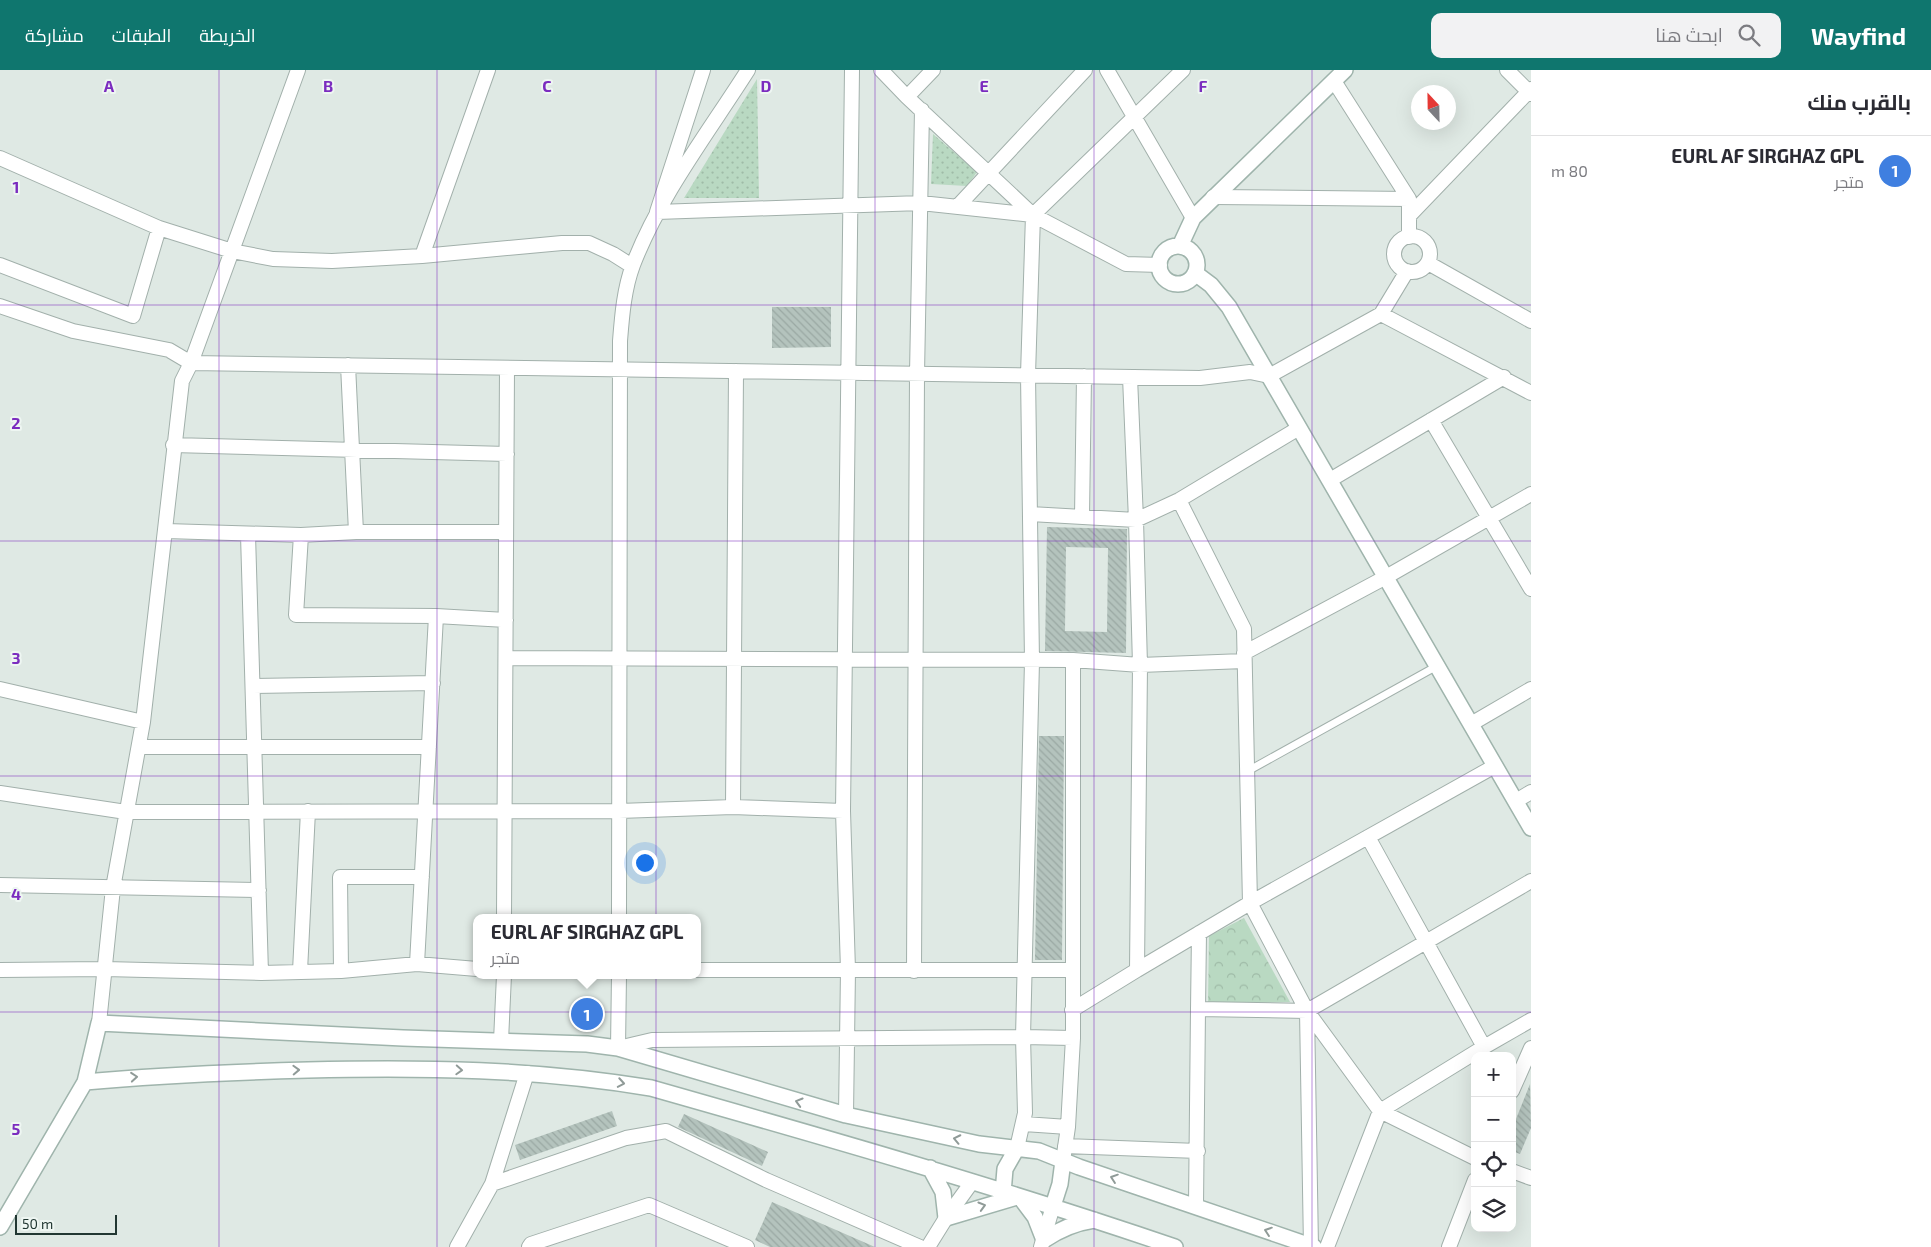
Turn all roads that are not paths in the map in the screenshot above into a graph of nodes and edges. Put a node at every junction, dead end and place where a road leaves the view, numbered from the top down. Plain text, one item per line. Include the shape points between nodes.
1 (298, 70) edge
2 (488, 70) edge
3 (703, 70) edge
4 (748, 70) edge
5 (852, 70) edge
6 (881, 70) edge
7 (933, 70) edge
8 (1085, 70) edge
9 (1107, 70) edge
10 (1183, 70) edge
11 (1507, 70) edge
12 (1342, 73) edge
13 (1530, 91) edge
14 (907, 97) junction
15 (922, 110) junction
16 (1135, 117) junction
17 (0, 158) edge
18 (989, 172) junction
19 (1213, 197) junction
20 (1409, 199) junction
21 (921, 203) junction
22 (850, 204) junction
23 (957, 207) junction
24 (657, 212) junction
25 (1033, 216) junction
26 (1409, 216) junction
27 (1193, 218) junction
28 (159, 228) junction
29 (1410, 237) junction
30 (1180, 246) junction
31 (232, 251) junction
32 (422, 256) junction
33 (1428, 263) junction
34 (0, 265) edge
35 (1160, 265) junction
36 (632, 266) junction
37 (1407, 271) junction
38 (1195, 273) junction
39 (0, 306) edge
40 (1381, 314) junction
41 (1531, 321) edge
42 (191, 363) junction
43 (348, 365) junction
44 (507, 368) junction
45 (622, 369) junction
46 (736, 371) junction
47 (848, 373) junction
48 (917, 374) junction
49 (1028, 375) junction
50 (1084, 376) junction
51 (1269, 376) junction
52 (1130, 377) junction
53 (1504, 377) junction
54 (1531, 393) edge
55 (1430, 420) junction
56 (1299, 428) junction
57 (173, 445) junction
58 (352, 449) junction
59 (507, 454) junction
60 (1330, 480) junction
61 (1531, 494) edge
62 (1179, 500) junction
63 (1030, 514) junction
64 (1082, 517) junction
65 (1489, 519) junction
66 (1136, 520) junction
67 (166, 531) junction
68 (356, 532) junction
69 (506, 532) junction
70 (248, 535) junction
71 (301, 535) junction
72 (1386, 577) junction
73 (1531, 589) edge
74 (436, 616) junction
75 (506, 620) junction
76 (1244, 657) junction
77 (506, 658) junction
78 (620, 659) junction
79 (734, 659) junction
80 (844, 660) junction
81 (1072, 660) junction
82 (916, 661) junction
83 (1032, 661) junction
84 (1140, 665) junction
85 (1437, 666) junction
86 (433, 683) junction
87 (253, 686) junction
88 (0, 689) edge
89 (1531, 689) edge
90 (143, 722) junction
91 (1471, 724) junction
92 (255, 745) junction
93 (139, 747) junction
94 (429, 747) junction
95 (1495, 766) junction
96 (1246, 772) junction
97 (1531, 792) edge
98 (0, 793) edge
99 (1516, 801) junction
100 (733, 807) junction
101 (257, 810) junction
102 (308, 811) junction
103 (505, 811) junction
104 (620, 811) junction
105 (126, 812) junction
106 (426, 812) junction
107 (843, 812) junction
108 (1531, 828) edge
109 (1368, 837) junction
110 (422, 877) junction
111 (1531, 881) edge
112 (0, 885) edge
113 (113, 888) junction
114 (259, 890) junction
115 (1250, 903) junction
116 (504, 914) edge
117 (619, 914) edge
118 (1199, 933) junction
119 (1426, 942) junction
120 (418, 964) junction
121 (105, 969) junction
122 (473, 969) edge
123 (0, 970) edge
124 (701, 970) edge
125 (848, 970) junction
126 (1025, 970) junction
127 (1072, 970) junction
128 (1137, 970) junction
129 (300, 971) junction
130 (341, 971) junction
131 (914, 972) junction
132 (261, 973) junction
133 (504, 979) edge
134 (619, 979) edge
135 (1198, 1009) junction
136 (1072, 1010) junction
137 (1307, 1011) junction
138 (1531, 1020) edge
139 (100, 1023) junction
140 (846, 1037) junction
141 (1023, 1037) junction
142 (1073, 1038) junction
143 (501, 1041) junction
144 (1484, 1047) junction
145 (618, 1048) junction
146 (1531, 1048) edge
147 (527, 1073) junction
148 (85, 1082) junction
149 (1516, 1082) edge
150 (1380, 1111) junction
151 (846, 1115) junction
152 (1024, 1124) junction
153 (1068, 1128) junction
154 (1065, 1146) junction
155 (1017, 1148) junction
156 (1198, 1151) junction
157 (1471, 1156) edge
158 (1063, 1161) junction
159 (930, 1168) junction
160 (1516, 1172) edge
161 (1531, 1178) edge
162 (972, 1182) junction
163 (492, 1184) junction
164 (1472, 1187) edge
165 (1003, 1193) junction
166 (1019, 1197) junction
167 (1053, 1206) junction
168 (1196, 1206) junction
169 (946, 1218) junction
170 (1095, 1220) junction
171 (0, 1228) edge
172 (1139, 1241) edge
173 (1042, 1243) edge
174 (739, 1245) edge
175 (458, 1247) edge
176 (529, 1247) edge
177 (920, 1247) edge
178 (928, 1247) edge
179 (1175, 1247) edge
180 (1316, 1247) edge
181 (1449, 1247) edge

1 - 31 street
2 - 32 street
3 - 24 street
4 - 24 street
5 - 22 street
6 - 14 street
7 - 14 street
8 - 18 street
9 - 16 street
10 - 16 street
11 - 13 street
12 - 19 street
12 - 20 street
13 - 26 street
14 - 15 street
15 - 18 street
15 - 21 street
16 - 25 street
16 - 27 street
17 - 28 street
18 - 23 street
18 - 25 street
19 - 20 street
19 - 27 street
20 - 26 street
21 - 22 street
21 - 23 street
21 - 48 street
22 - 24 street
22 - 47 street
23 - 25 street
24 - 36 street
25 - 35 street via 1126,264
25 - 49 street
26 - 29 street
27 - 30 street
28 - 31 street
28 - 34 street via 133,316
29 - 33 street via 1421,238 1428,246
29 - 37 street via 1400,242 1395,252 1398,264
30 - 35 street via 1168,249
30 - 38 street via 1195,256
31 - 32 street via 273,259 332,261
31 - 42 street
32 - 36 street via 590,243
33 - 37 street via 1419,271
33 - 41 street
35 - 38 street via 1164,277 1174,283 1186,282
36 - 45 street via 623,307
37 - 40 street
38 - 51 street via 1212,285 1229,307
39 - 42 street via 73,331 169,350
40 - 51 street
40 - 53 street
42 - 43 street
42 - 57 street via 182,381
43 - 44 street
43 - 58 street
44 - 45 street
44 - 59 street
45 - 46 street
45 - 78 street
46 - 47 street
46 - 79 street
47 - 48 street
47 - 80 street
48 - 49 street
48 - 82 street
49 - 50 street
49 - 63 street
50 - 52 street
50 - 64 street
51 - 52 street via 1250,372 1200,378
51 - 56 street
52 - 66 street
53 - 54 street
53 - 55 street
55 - 60 street
55 - 65 street
56 - 60 street
56 - 62 street
57 - 58 street
57 - 67 street
58 - 59 street
58 - 68 street
59 - 69 street
60 - 72 street
61 - 65 street
62 - 66 street
62 - 76 street via 1244,628
63 - 64 street
63 - 83 street
64 - 66 street
65 - 72 street
65 - 73 street
66 - 84 street
67 - 70 street
67 - 90 street
68 - 69 street
68 - 71 street
69 - 75 street
70 - 71 street
70 - 87 street
71 - 74 street via 296,615
72 - 76 street
72 - 85 street
74 - 75 street
74 - 86 street
75 - 77 street
76 - 84 street
76 - 96 street
77 - 78 street
77 - 103 street
78 - 79 street
78 - 104 street
79 - 80 street
79 - 100 street
80 - 82 street
80 - 107 street
81 - 83 street
81 - 84 street
81 - 127 street
82 - 83 street
82 - 131 street
83 - 126 street
84 - 128 street
85 - 91 street
85 - 96 lane
86 - 87 street
86 - 94 street
87 - 92 street
88 - 90 street
89 - 91 street
90 - 93 street
91 - 95 street
92 - 93 street
92 - 94 street
92 - 101 street
93 - 105 street
94 - 106 street
95 - 99 street
95 - 109 street
96 - 115 street
97 - 99 street
98 - 105 street
99 - 108 street
100 - 104 street
100 - 107 street
101 - 102 street
101 - 105 street
101 - 114 street
102 - 106 street
102 - 129 street
103 - 104 street
103 - 106 street
103 - 116 street
104 - 117 street
105 - 113 street
106 - 110 street
107 - 125 street
109 - 115 street
109 - 119 street
110 - 120 street
110 - 130 street via 340,877
111 - 119 street
112 - 113 street
113 - 114 street
113 - 121 street
114 - 132 street
115 - 118 street
115 - 137 street
118 - 128 street
118 - 135 street
119 - 137 street
119 - 144 street
120 - 122 street
120 - 130 street
121 - 123 street
121 - 132 street
121 - 139 street
124 - 125 street
125 - 131 street
125 - 140 street
126 - 127 street
126 - 131 street
126 - 141 street
127 - 136 street
128 - 136 street
129 - 130 street
129 - 132 street
133 - 143 street
134 - 145 street
135 - 137 street
135 - 156 street
136 - 142 street
137 - 150 street
137 - 180 street
138 - 144 street
139 - 143 street
139 - 148 street
140 - 141 street
140 - 145 street via 652,1040
140 - 151 street
141 - 142 street
141 - 152 street
142 - 153 street
143 - 145 street
144 - 150 street
151 -> 145 street
146 - 149 street
148 -> 147 street via 150,1076 401,1068
147 -> 159 street via 651,1088
147 - 163 street
148 - 171 street
150 - 157 street
150 - 180 street
155 -> 151 street via 979,1144
152 - 153 street
152 - 155 street
153 - 154 street
154 - 156 street
154 - 158 street
155 - 158 street via 1040,1151
155 - 165 street via 1005,1169
156 - 168 street
158 - 167 street
168 -> 158 street
159 - 162 street
159 - 169 street via 943,1192
160 - 161 street
162 - 165 street
162 - 169 street
163 - 175 street
163 - 177 street via 626,1138 666,1131 766,1180
164 - 181 street
165 - 166 street
166 - 167 street
169 -> 166 street
166 - 173 street via 1035,1217
167 - 170 street
167 - 173 street
180 -> 168 street
169 - 178 street
170 - 172 street
170 - 173 street via 1076,1222 1059,1229
172 - 179 street
174 - 176 street via 649,1205 530,1244

